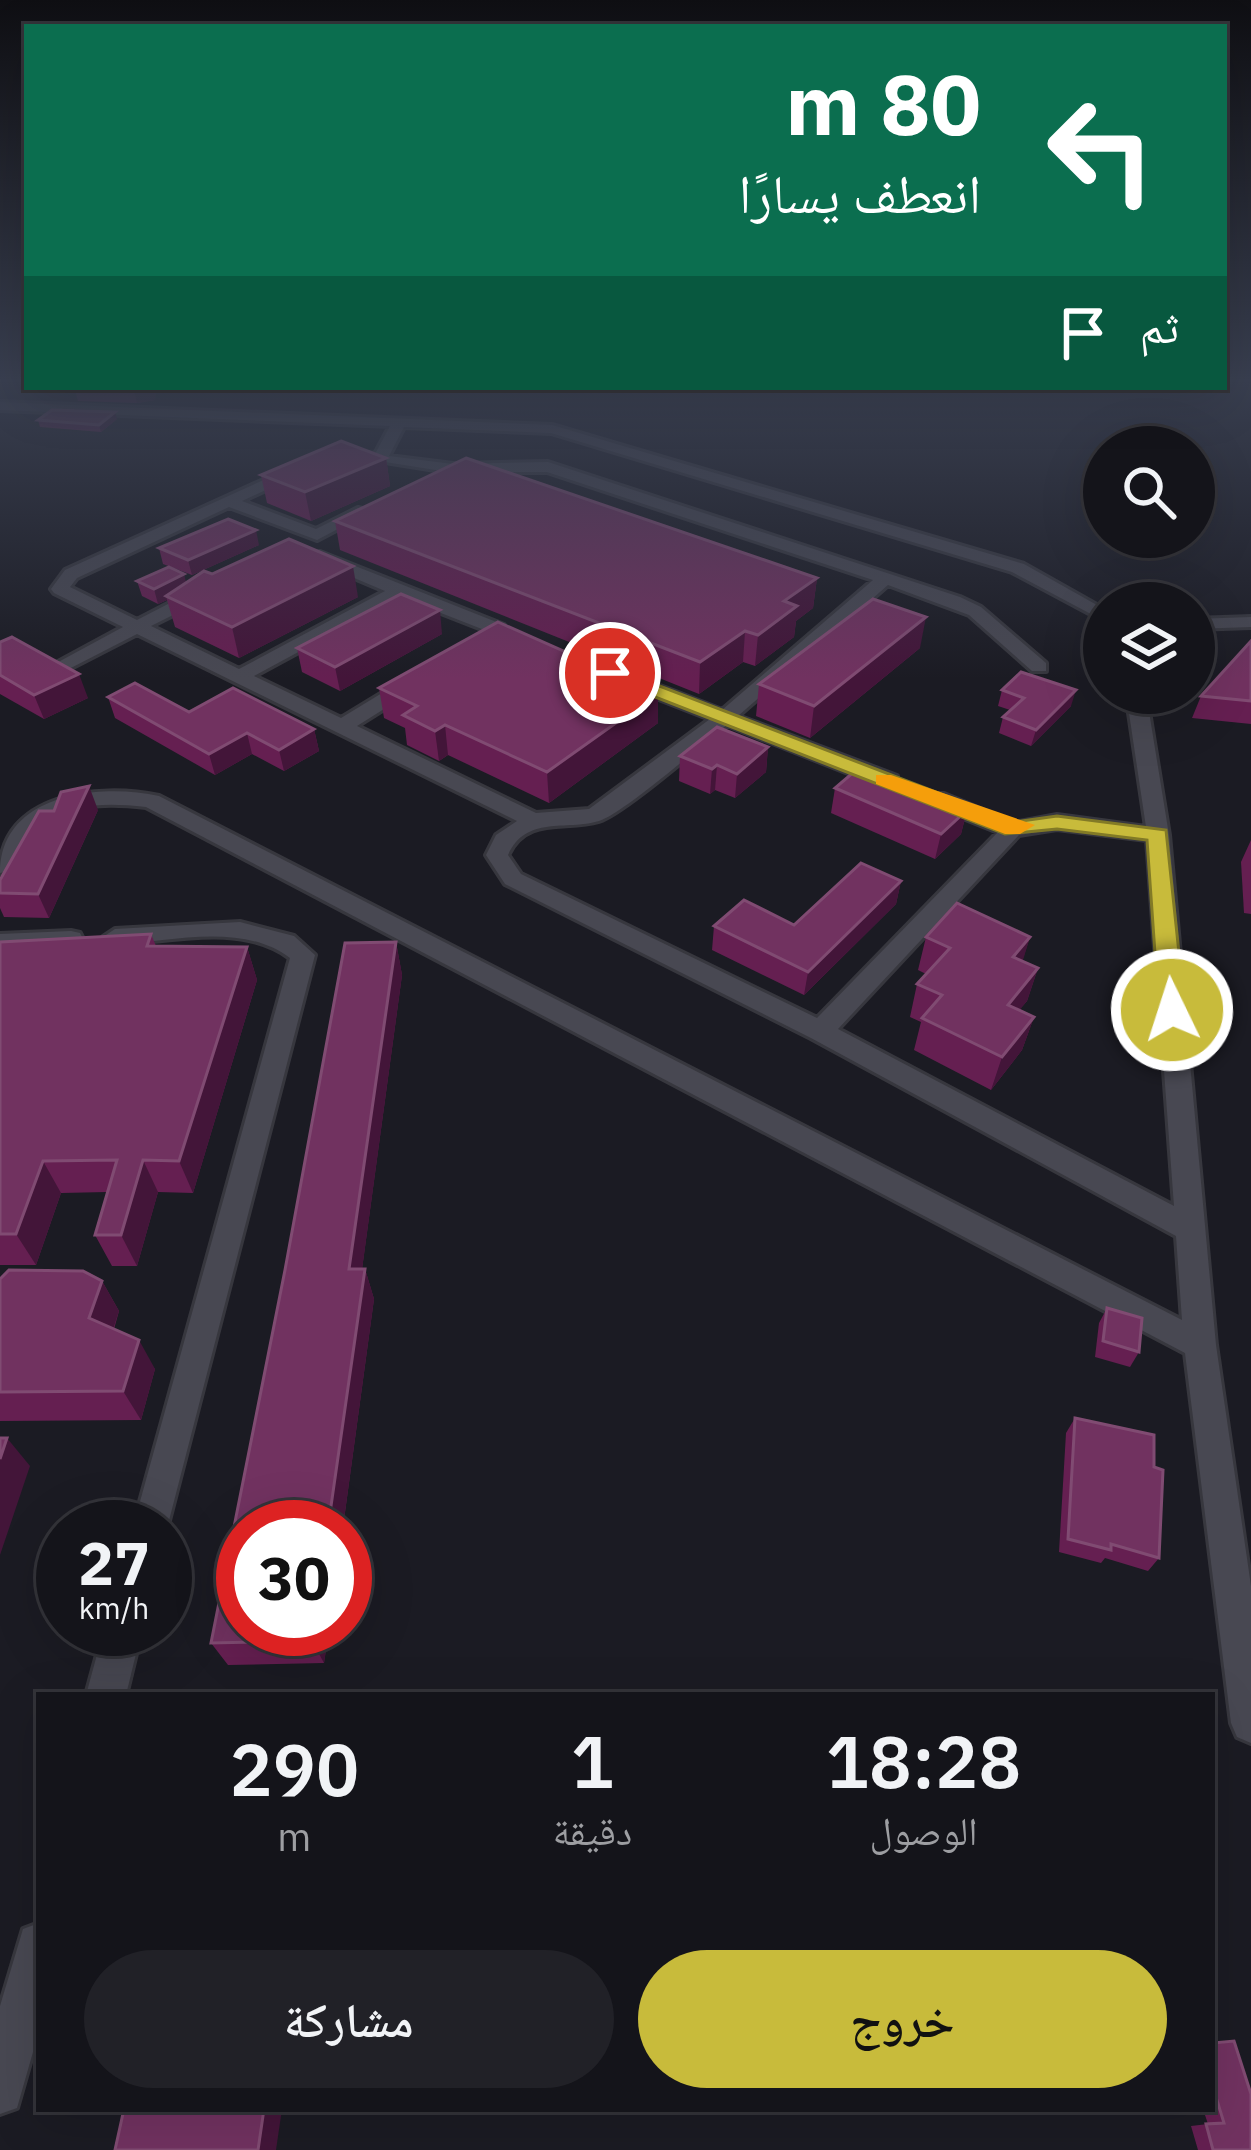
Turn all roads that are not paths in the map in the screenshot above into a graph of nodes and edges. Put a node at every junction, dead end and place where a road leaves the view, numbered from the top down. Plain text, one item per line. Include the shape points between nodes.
1 (279, 478) edge
2 (426, 478) edge
3 (582, 478) edge
4 (724, 478) edge
5 (410, 487) edge
6 (229, 501) junction
7 (373, 506) edge
8 (317, 535) junction
9 (884, 580) junction
10 (215, 587) edge
11 (399, 591) junction
12 (1083, 602) edge
13 (1251, 622) edge
14 (1215, 623) edge
15 (136, 627) junction
16 (498, 636) edge
17 (440, 665) edge
18 (58, 667) edge
19 (1039, 667) dead end
20 (600, 669) edge
21 (239, 676) junction
22 (1139, 714) edge
23 (724, 718) junction
24 (343, 726) junction
25 (533, 820) junction
26 (1012, 830) junction
27 (1158, 835) junction
28 (0, 866) edge
29 (0, 942) edge
30 (820, 1031) junction
31 (1190, 1229) junction
32 (1200, 1345) junction
33 (158, 1500) edge
34 (116, 1656) edge
35 (107, 1692) edge
36 (1251, 1723) edge
37 (36, 1956) edge
38 (0, 2091) edge

1 - 6 street
2 - 5 street
3 - 9 street
4 - 12 street via 1018,568
6 - 8 street
6 - 15 street via 60,584
7 - 8 street
8 - 11 street via 294,547
9 - 19 street via 975,611
9 - 23 street
10 - 15 street
11 - 16 street
11 - 21 street
13 - 14 street
15 - 18 street
15 - 21 street
17 - 24 street
20 - 23 street
21 - 24 street
22 - 27 street
23 - 25 street via 596,815
23 - 26 street
24 - 25 street
25 - 30 street via 504,840 497,856 513,879
26 - 27 street via 1057,822
26 - 30 street
27 - 31 street
28 - 32 street via 28,821 47,809 114,796 152,801
29 - 33 street via 263,932 303,955
30 - 31 street
31 - 32 street
32 - 36 street
34 - 35 street
37 - 38 street

